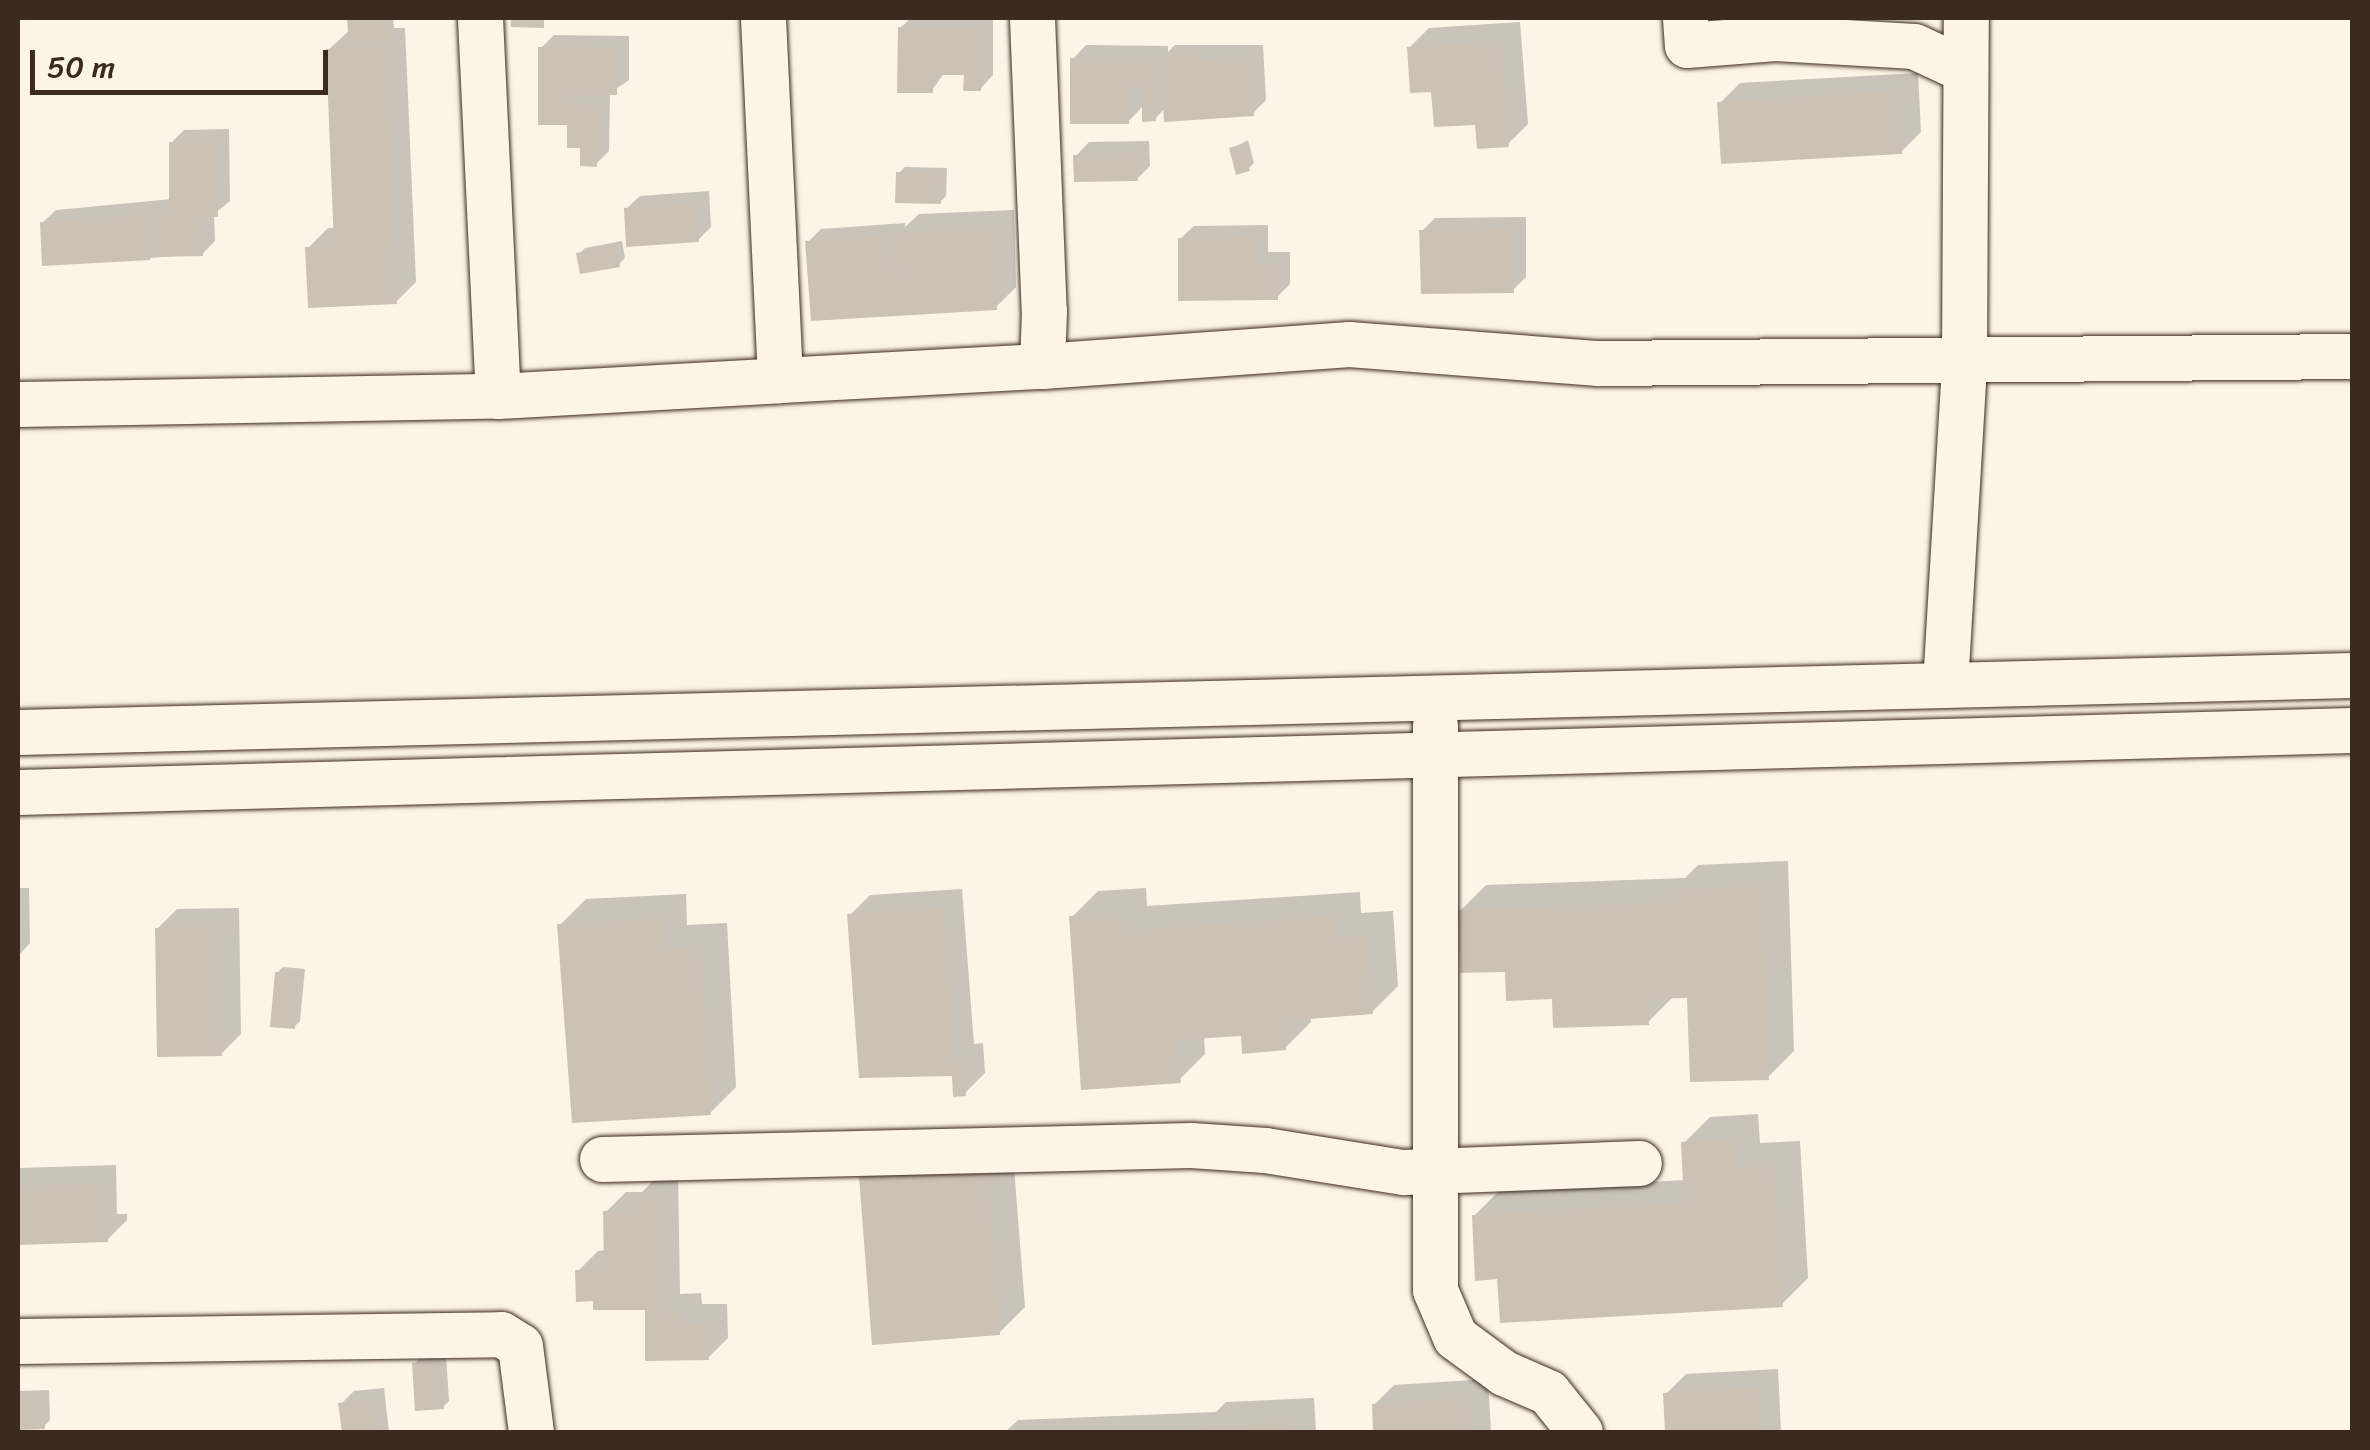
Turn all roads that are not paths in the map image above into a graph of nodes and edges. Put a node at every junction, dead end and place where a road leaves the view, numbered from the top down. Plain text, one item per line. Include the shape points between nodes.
1 (480, 18) edge
2 (763, 18) edge
3 (1032, 18) edge
4 (1686, 18) edge
5 (1966, 18) edge
6 (1963, 69) junction
7 (2352, 356) edge
8 (1964, 361) junction
9 (1042, 366) junction
10 (780, 380) junction
11 (498, 396) junction
12 (18, 404) edge
13 (2352, 676) edge
14 (1944, 685) junction
15 (1434, 698) junction
16 (2352, 730) edge
17 (18, 732) edge
18 (1435, 752) junction
19 (18, 792) edge
20 (602, 1158) dead end
21 (1640, 1162) dead end
22 (1435, 1171) junction
23 (18, 1341) edge
24 (531, 1432) edge
25 (1580, 1432) edge

1 - 11 street
2 - 10 street
3 - 9 street
4 - 6 street via 1688,45 1775,38 1914,46
5 - 6 street
6 - 8 street
7 - 8 street
8 - 9 street via 1598,363 1349,344
8 - 14 street
9 - 10 street
10 - 11 street
11 - 12 street
13 - 14 street
14 - 15 street
15 - 17 street
15 - 18 street
16 - 18 street
18 - 19 street
18 - 22 street
20 - 22 street via 1191,1145
21 - 22 street
22 - 25 street via 1435,1290 1455,1337 1504,1373 1548,1392
23 - 24 street via 501,1334 520,1346

